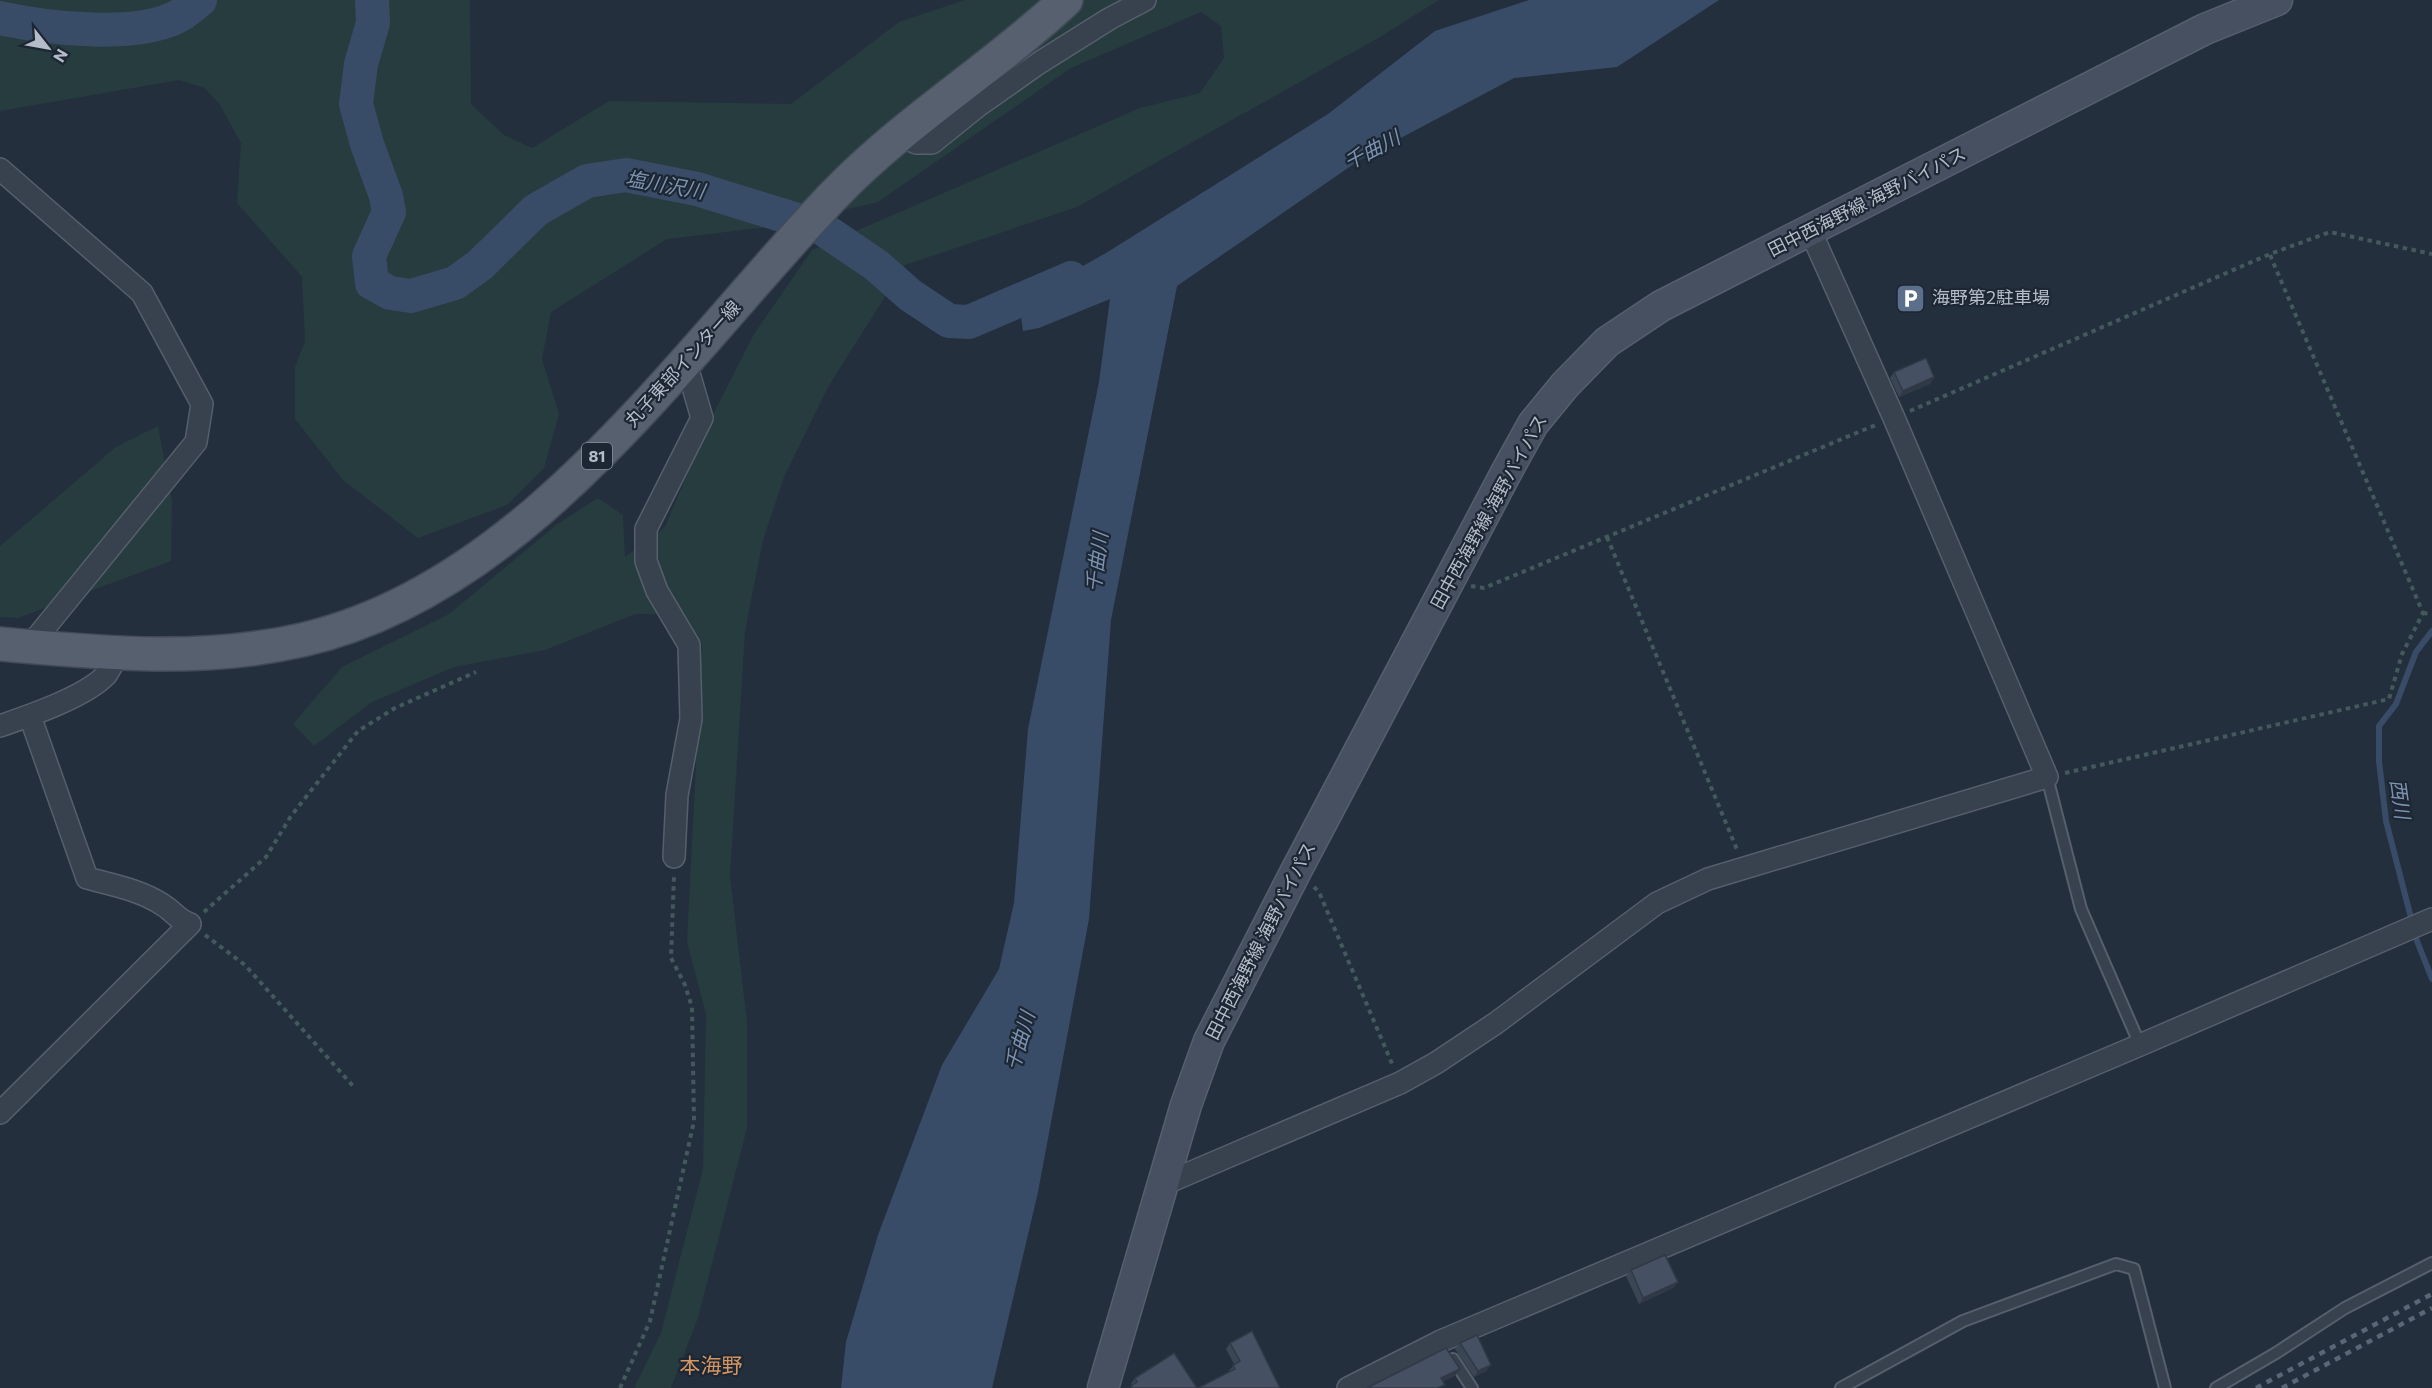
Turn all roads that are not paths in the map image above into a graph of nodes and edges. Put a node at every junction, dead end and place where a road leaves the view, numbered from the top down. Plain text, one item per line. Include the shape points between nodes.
1 (1066, 0) edge
2 (1145, 0) edge
3 (2277, 0) edge
4 (901, 135) junction
5 (0, 169) edge
6 (1810, 230) junction
7 (686, 363) junction
8 (15, 645) edge
9 (118, 655) junction
10 (30, 716) junction
11 (0, 726) edge
12 (2047, 777) junction
13 (674, 857) road end
14 (2430, 925) edge
15 (2139, 1045) junction
16 (3, 1104) edge
17 (1164, 1184) junction
18 (2432, 1263) edge
19 (1441, 1341) junction
20 (1103, 1388) edge
21 (1348, 1388) edge
22 (1472, 1388) edge
23 (1841, 1388) edge
24 (2165, 1388) edge
25 (2216, 1388) edge

1 - 4 main road, 丸子東部インター線 / 81
2 - 4 street via 1039,63 932,143 916,143
3 - 6 street, 田中西海野線 海野バイパス via 2205,28
4 - 7 main road, 丸子東部インター線 / 81 via 837,192
5 - 8 street via 142,293 202,404 196,442
6 - 12 street
6 - 17 street, 田中西海野線 海野バイパス via 1661,306 1607,342 1533,424 1209,1041
7 - 9 main road, 丸子東部インター線 / 81 via 550,499 479,558 421,594 382,613 304,640 207,653
7 - 13 street via 702,418 646,530 646,561 653,581 689,645 691,719 677,795
8 - 9 main road, 丸子東部インター線 / 81
9 - 10 street via 106,675 86,690
10 - 11 street
10 - 16 street via 87,878 134,891 164,905 190,924
12 - 15 lane via 2081,909
12 - 17 street via 1708,879 1658,903 1497,1023 1436,1063 1400,1083
14 - 15 street
15 - 19 street
17 - 20 street, 田中西海野線 海野バイパス
18 - 25 lane via 2345,1308
19 - 21 street
19 - 22 lane
23 - 24 lane via 1963,1322 2116,1264 2134,1269

